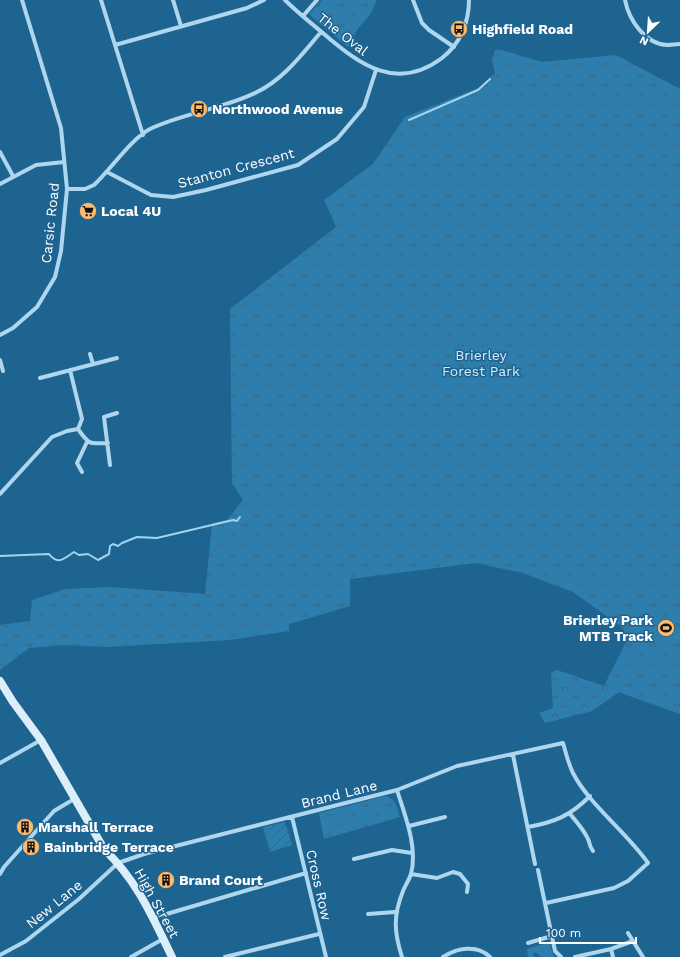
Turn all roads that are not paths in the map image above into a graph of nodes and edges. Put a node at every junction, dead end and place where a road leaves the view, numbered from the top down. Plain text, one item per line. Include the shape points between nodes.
1 (22, 0) edge
2 (101, 0) edge
3 (173, 0) edge
4 (264, 0) edge
5 (285, 0) edge
6 (318, 0) edge
7 (413, 0) edge
8 (469, 0) edge
9 (625, 0) edge
10 (303, 16) junction
11 (181, 26) junction
12 (321, 32) junction
13 (680, 44) edge
14 (115, 45) junction
15 (454, 47) junction
16 (376, 70) junction
17 (143, 135) junction
18 (0, 152) edge
19 (64, 162) junction
20 (108, 172) junction
21 (13, 176) junction
22 (0, 184) edge
23 (67, 189) junction
24 (0, 335) edge
25 (90, 354) dead end
26 (117, 358) dead end
27 (0, 360) edge
28 (93, 364) junction
29 (70, 370) junction
30 (3, 371) dead end
31 (40, 378) dead end
32 (117, 413) dead end
33 (78, 429) junction
34 (87, 442) junction
35 (108, 443) junction
36 (110, 465) dead end
37 (82, 472) dead end
38 (0, 494) edge
39 (0, 681) edge
40 (41, 740) junction
41 (513, 756) junction
42 (0, 763) edge
43 (397, 790) junction
44 (590, 796) junction
45 (74, 800) junction
46 (570, 814) junction
47 (292, 817) junction
48 (445, 817) dead end
49 (409, 826) junction
50 (528, 827) junction
51 (593, 851) dead end
52 (412, 853) junction
53 (354, 859) dead end
54 (118, 863) junction
55 (536, 864) dead end
56 (538, 870) dead end
57 (306, 873) junction
58 (0, 874) edge
59 (411, 874) junction
60 (467, 892) dead end
61 (546, 903) junction
62 (396, 912) junction
63 (368, 914) dead end
64 (153, 918) junction
65 (628, 933) dead end
66 (319, 934) junction
67 (552, 936) junction
68 (163, 940) junction
69 (633, 941) junction
70 (528, 943) dead end
71 (611, 949) junction
72 (0, 956) edge
73 (3, 957) edge
74 (131, 957) edge
75 (172, 957) edge
76 (225, 957) edge
77 (326, 957) edge
78 (402, 957) edge
79 (443, 957) edge
80 (490, 957) edge
81 (560, 957) edge
82 (575, 957) edge
83 (613, 957) edge
84 (643, 957) edge

1 - 19 street, Carsic Road via 61,128
2 - 14 street
3 - 11 street
4 - 11 street via 247,8
5 - 10 street, The Oval
6 - 10 street
7 - 15 street via 422,23
8 - 15 street, The Oval via 465,26
9 - 13 street via 627,12 650,40 667,45
10 - 12 street, The Oval
11 - 14 street
12 - 16 street, The Oval via 350,56
12 - 17 street via 286,73 258,92 149,130
14 - 17 street
15 - 16 street, The Oval via 435,63 413,73 392,74
16 - 20 street, Stanton Crescent via 364,107 337,139 298,165 173,197 151,196
17 - 20 street
18 - 21 street
19 - 21 street via 36,165
19 - 23 street, Carsic Road
20 - 23 street via 94,185 85,189
21 - 22 street
23 - 24 street, Carsic Road via 61,251 55,277 37,307 13,328
25 - 28 street
26 - 28 street
27 - 30 street
28 - 29 street
29 - 31 street
29 - 33 street via 82,419
32 - 35 street via 104,417
33 - 34 street
33 - 38 street via 52,437
34 - 35 street
34 - 37 street via 77,463
35 - 36 street
39 - 40 main road, High Street
40 - 42 street
40 - 45 main road, High Street
41 - 43 street, Brand Lane via 457,766
41 - 44 street, Brand Lane via 563,743 573,774
41 - 50 street
43 - 47 street, Brand Lane
43 - 49 street
44 - 46 street
44 - 61 street via 648,863 614,888
45 - 54 main road, High Street via 104,849
45 - 58 street via 54,811
46 - 50 street via 554,822
46 - 51 street
47 - 54 street, Brand Lane via 144,854
47 - 57 street, Cross Row
48 - 49 street
49 - 52 street
50 - 55 street
52 - 53 street via 392,850
52 - 59 street
54 - 64 main road, High Street via 134,884
54 - 72 street, New Lane via 79,900 26,941
56 - 61 street
57 - 64 street
57 - 66 street, Cross Row
59 - 60 street via 437,878 453,872 460,874 468,884
59 - 62 street
61 - 67 street
62 - 63 street
62 - 78 street via 396,935
64 - 68 main road, High Street
65 - 69 street
66 - 76 street
66 - 77 street, Cross Row
67 - 70 street
67 - 81 street via 555,951
68 - 74 street
68 - 75 main road, High Street
69 - 71 street
69 - 84 street
71 - 82 street
71 - 83 street
72 - 73 street
79 - 80 street via 473,948

